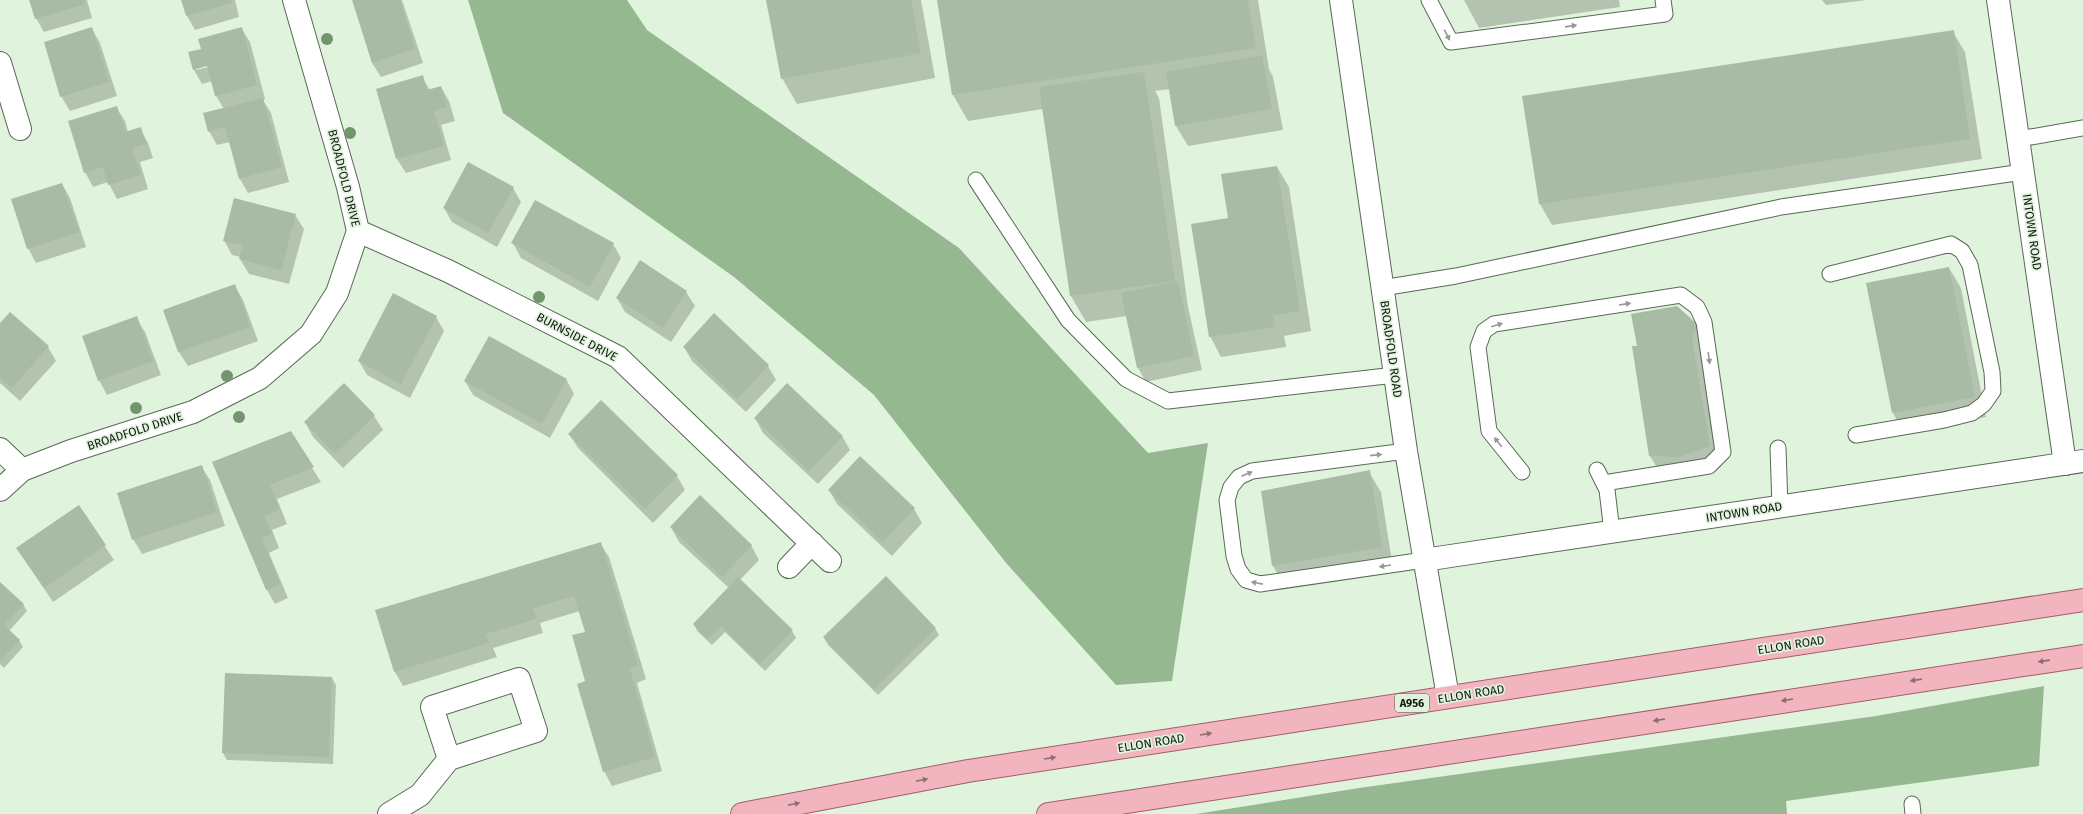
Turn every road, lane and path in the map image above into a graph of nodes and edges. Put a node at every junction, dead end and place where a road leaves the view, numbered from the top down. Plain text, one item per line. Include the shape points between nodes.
1 (294, 0) edge
2 (1341, 0) edge
3 (1429, 0) edge
4 (1663, 0) edge
5 (1998, 0) edge
6 (0, 63) edge
7 (3, 88) edge
8 (2083, 128) edge
9 (20, 129) dead end
10 (2018, 139) junction
11 (2023, 172) junction
12 (976, 180) dead end
13 (358, 231) junction
14 (1830, 274) dead end
15 (1382, 288) junction
16 (1395, 374) junction
17 (1856, 435) dead end
18 (1778, 448) dead end
19 (0, 449) edge
20 (1406, 451) junction
21 (2074, 463) edge
22 (22, 470) junction
23 (1522, 472) dead end
24 (0, 490) edge
25 (1780, 507) junction
26 (1612, 532) junction
27 (812, 543) junction
28 (1424, 560) junction
29 (830, 561) dead end
30 (789, 567) dead end
31 (2083, 600) edge
32 (2083, 656) edge
33 (1448, 698) junction
34 (449, 759) junction
35 (389, 814) edge
36 (742, 814) edge
37 (1048, 814) edge

1 - 13 street, BROADFOLD DRIVE via 348,187
2 - 15 street, BROADFOLD ROAD
3 -> 4 lane via 1451,42 1665,14
5 - 10 street, INTOWN ROAD
6 - 7 street
7 - 9 street
8 - 10 lane
10 - 11 street, INTOWN ROAD
11 - 15 lane via 1781,207 1456,276
11 - 21 street, INTOWN ROAD
12 - 16 lane via 1068,320 1126,379 1168,401
13 - 22 street, BROADFOLD DRIVE via 337,293 311,334 260,378 193,412 71,451
13 - 27 street, BURNSIDE DRIVE via 448,271 618,357
14 - 17 lane via 1951,244 1962,251 1970,265 1992,372 1993,391 1984,404 1972,413
15 - 16 street, BROADFOLD ROAD
16 - 20 street, BROADFOLD ROAD
18 - 25 lane
19 - 22 street
20 - 28 street, BROADFOLD ROAD
28 -> 20 lane via 1260,584 1246,580 1238,569 1234,556 1227,500 1231,487 1240,477 1252,471
21 - 25 street, INTOWN ROAD
22 - 24 street, BROADFOLD DRIVE
23 -> 26 lane via 1489,431 1478,347 1484,331 1494,324 1682,295 1697,307 1704,322 1723,452 1709,466 1601,477
25 - 26 street, INTOWN ROAD
26 - 28 street, INTOWN ROAD
27 - 29 street, BURNSIDE DRIVE
27 - 30 street
28 - 33 street, BROADFOLD ROAD
31 - 33 main road, ELLON ROAD / A956
32 -> 37 main road
36 -> 33 main road, ELLON ROAD / A956 via 968,771
34 - 34 street via 432,707 519,679 536,731
34 - 35 street via 420,795

